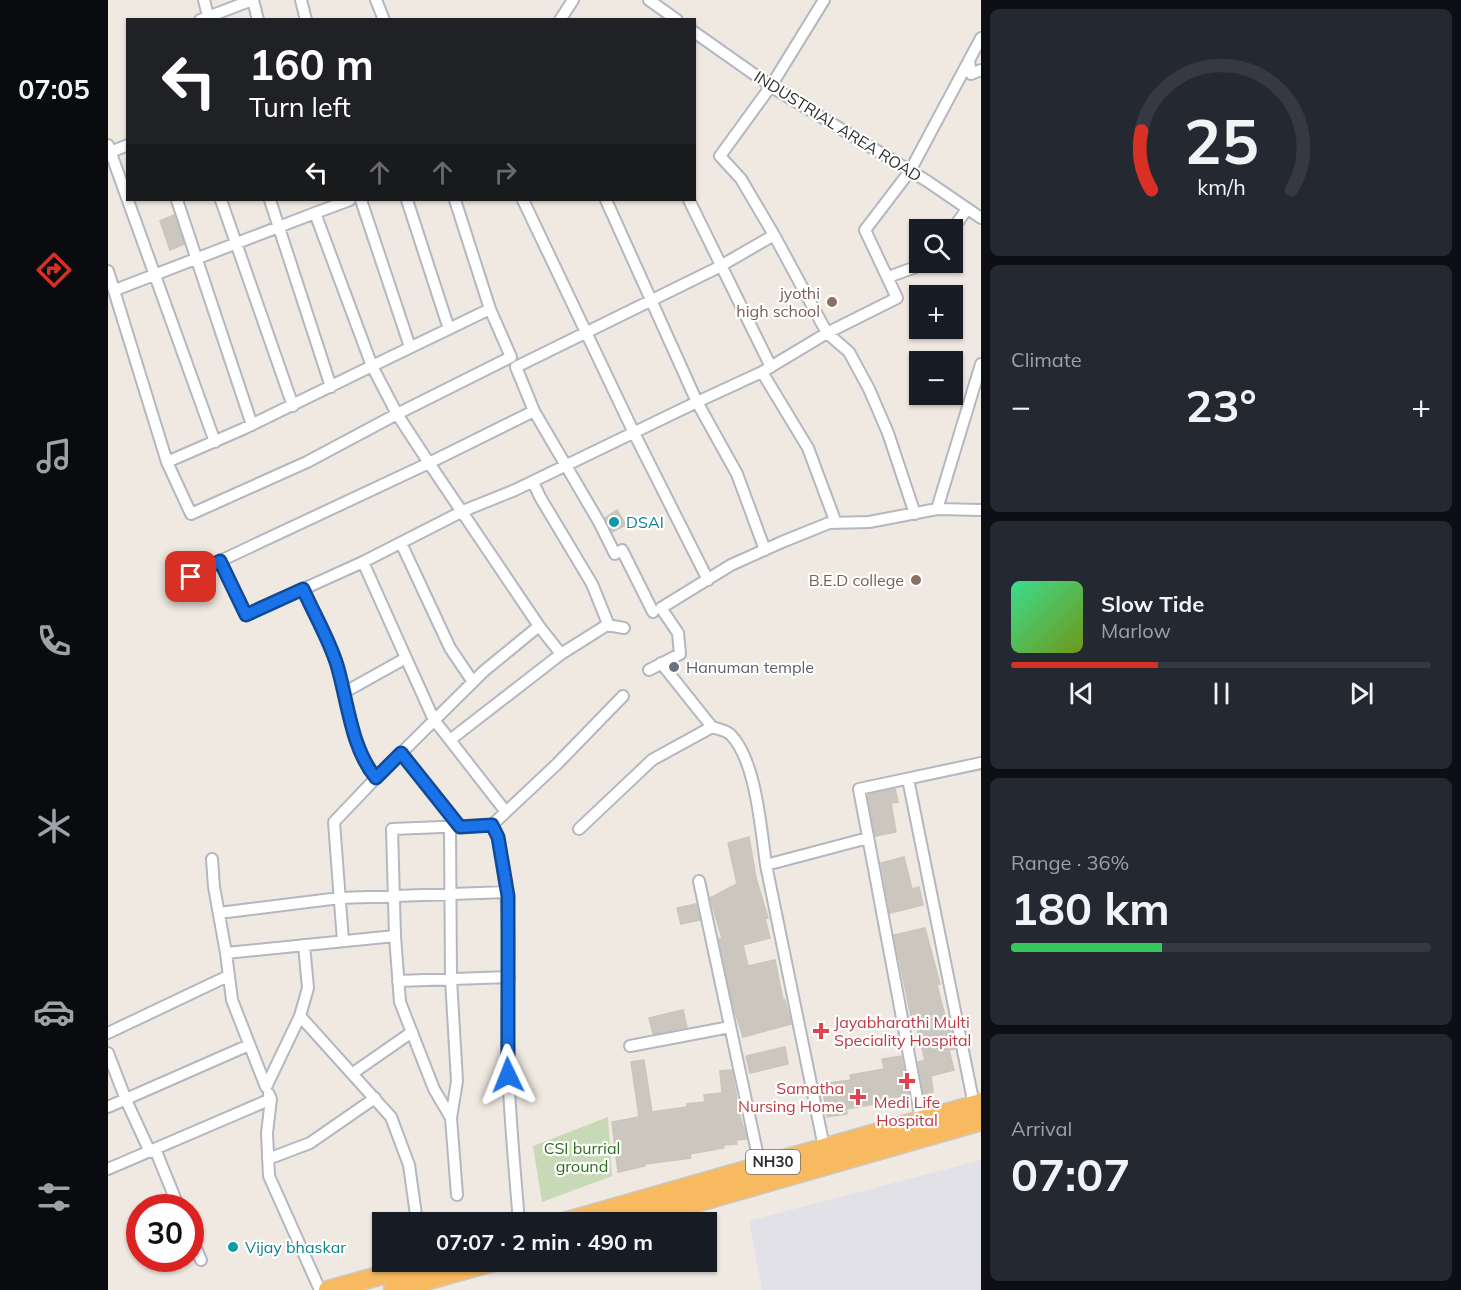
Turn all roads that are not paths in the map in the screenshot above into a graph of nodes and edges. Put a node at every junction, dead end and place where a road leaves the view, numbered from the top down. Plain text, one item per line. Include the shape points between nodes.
1 (204, 0) edge
2 (252, 0) edge
3 (301, 0) edge
4 (376, 0) edge
5 (573, 0) edge
6 (649, 0) edge
7 (824, 0) edge
8 (206, 18) edge
9 (257, 18) edge
10 (306, 18) edge
11 (383, 18) edge
12 (561, 18) edge
13 (674, 18) edge
14 (696, 33) edge
15 (981, 38) edge
16 (969, 60) junction
17 (981, 70) edge
18 (771, 86) junction
19 (126, 146) edge
20 (109, 150) edge
21 (910, 171) junction
22 (126, 198) edge
23 (127, 201) edge
24 (177, 201) edge
25 (220, 201) edge
26 (270, 201) edge
27 (346, 201) edge
28 (361, 201) edge
29 (407, 201) edge
30 (454, 201) edge
31 (523, 201) edge
32 (606, 201) edge
33 (690, 201) edge
34 (318, 208) edge
35 (967, 208) junction
36 (981, 218) edge
37 (960, 219) edge
38 (278, 227) junction
39 (774, 235) junction
40 (235, 244) junction
41 (198, 258) junction
42 (723, 265) junction
43 (909, 270) edge
44 (108, 271) edge
45 (153, 275) junction
46 (888, 277) junction
47 (115, 290) junction
48 (650, 299) junction
49 (490, 309) junction
50 (448, 329) junction
51 (585, 332) junction
52 (827, 333) junction
53 (410, 347) junction
54 (514, 362) junction
55 (981, 364) edge
56 (372, 366) junction
57 (767, 370) junction
58 (331, 387) junction
59 (697, 402) junction
60 (293, 405) junction
61 (534, 411) junction
62 (398, 414) junction
63 (252, 425) junction
64 (634, 433) junction
65 (215, 442) junction
66 (167, 462) junction
67 (429, 463) junction
68 (566, 466) junction
69 (533, 482) junction
70 (937, 509) junction
71 (981, 510) edge
72 (463, 511) junction
73 (915, 513) junction
74 (836, 523) junction
75 (401, 543) junction
76 (765, 550) junction
77 (220, 561) junction
78 (363, 562) junction
79 (708, 580) junction
80 (177, 585) dead end
81 (303, 589) junction
82 (653, 612) dead end
83 (539, 626) junction
84 (609, 626) junction
85 (624, 628) dead end
86 (561, 654) junction
87 (406, 658) junction
88 (661, 663) junction
89 (649, 670) dead end
90 (473, 682) junction
91 (345, 692) junction
92 (623, 696) dead end
93 (434, 720) junction
94 (712, 728) junction
95 (450, 740) junction
96 (401, 753) junction
97 (981, 763) edge
98 (376, 778) junction
99 (908, 779) junction
100 (506, 812) junction
101 (492, 825) junction
102 (455, 828) junction
103 (579, 829) dead end
104 (868, 837) junction
105 (212, 859) dead end
106 (766, 865) junction
107 (699, 881) dead end
108 (507, 892) junction
109 (451, 893) junction
110 (394, 895) junction
111 (339, 898) junction
112 (219, 912) junction
113 (395, 936) junction
114 (342, 941) junction
115 (304, 945) junction
116 (226, 953) junction
117 (228, 976) junction
118 (509, 977) junction
119 (451, 979) junction
120 (398, 981) junction
121 (300, 1016) junction
122 (730, 1027) junction
123 (412, 1032) junction
124 (108, 1033) edge
125 (249, 1045) junction
126 (630, 1046) dead end
127 (108, 1053) edge
128 (353, 1073) junction
129 (266, 1086) junction
130 (375, 1098) junction
131 (271, 1099) junction
132 (126, 1100) junction
133 (108, 1107) edge
134 (979, 1109) edge
135 (452, 1118) junction
136 (921, 1119) junction
137 (824, 1147) junction
138 (152, 1150) junction
139 (268, 1159) junction
140 (760, 1166) junction
141 (108, 1169) edge
142 (172, 1194) edge
143 (457, 1195) dead end
144 (416, 1212) edge
145 (518, 1212) edge
146 (599, 1212) edge
147 (660, 1212) edge
148 (393, 1272) edge
149 (457, 1272) edge
150 (320, 1290) edge
151 (328, 1290) edge
152 (393, 1290) edge

1 - 8 street
2 - 8 street
2 - 9 street
3 - 10 street
4 - 11 street
5 - 12 street
6 - 13 street
7 - 18 street
14 - 18 street, INDUSTRIAL AREA ROAD
15 - 16 street
16 - 17 street via 970,74
16 - 21 street
18 - 21 street, INDUSTRIAL AREA ROAD
18 - 39 street via 720,156 741,178
19 - 20 street
20 - 22 street
21 - 35 street, INDUSTRIAL AREA ROAD
21 - 46 street via 865,230
23 - 45 street
24 - 41 street
25 - 40 street
26 - 38 street
27 - 34 street
28 - 53 street
29 - 50 street
30 - 49 street
31 - 51 street
32 - 48 street
33 - 42 street
34 - 38 street
34 - 56 street
35 - 36 street, INDUSTRIAL AREA ROAD
35 - 37 street
38 - 40 street
38 - 58 street
39 - 42 street
39 - 52 street
40 - 41 street
40 - 60 street
41 - 45 street
41 - 63 street
42 - 48 street
42 - 57 street
43 - 46 street
44 - 47 street
45 - 47 street
45 - 65 street
46 - 52 street via 897,298
47 - 66 street
48 - 51 street
48 - 59 street
49 - 50 street
49 - 54 street
50 - 53 street
51 - 54 street
51 - 64 street
52 - 57 street
52 - 73 street via 849,352 869,389
53 - 56 street
54 - 61 street
54 - 62 street
55 - 70 street
56 - 58 street
56 - 62 street
57 - 59 street
57 - 74 street via 808,448
58 - 60 street
59 - 64 street
59 - 76 street via 737,474
60 - 63 street
61 - 67 street
61 - 68 street
62 - 66 street via 307,462 191,514
62 - 67 street
63 - 65 street
64 - 68 street
64 - 79 street
65 - 66 street
67 - 72 street
67 - 77 street
68 - 69 street
68 - 82 street via 615,554 622,550
69 - 72 street
69 - 84 street via 592,584
70 - 71 street
70 - 73 street
72 - 75 street
72 - 83 street
73 - 74 street via 869,522
74 - 76 street
75 - 78 street
75 - 90 street via 450,648
76 - 79 street
77 - 80 street
77 - 81 street via 246,615
78 - 81 street
78 - 87 street
79 - 88 street via 661,608 678,633 680,654
81 - 91 street
83 - 86 street
83 - 90 street
84 - 85 street
84 - 86 street
86 - 95 street
87 - 91 street
87 - 93 street
88 - 89 street
88 - 94 street
90 - 93 street
91 - 98 street via 354,736 366,766
92 - 100 street
93 - 95 street
93 - 96 street
94 - 103 street via 652,760
94 - 106 street via 728,732 739,745 754,784
95 - 100 street
96 - 98 street
96 - 102 street
97 - 99 street
98 - 111 street via 334,822
99 - 104 street via 859,789
99 - 134 street
100 - 101 street
101 - 102 street
101 - 108 street via 498,837
102 - 109 street
102 - 110 street via 392,829
104 - 106 street
104 - 136 street
105 - 112 street
106 - 137 street
107 - 122 street
108 - 109 street
108 - 118 street
109 - 110 street
109 - 119 street
110 - 111 street
110 - 113 street
111 - 112 street
111 - 114 street
112 - 116 street
113 - 114 street
113 - 120 street
114 - 115 street
115 - 116 street
115 - 121 street via 308,988
116 - 117 street
117 - 124 street
117 - 125 street via 232,1000
118 - 119 street
118 - 145 street via 509,1101
119 - 120 street
119 - 135 street via 457,1081
120 - 123 street via 400,1002
121 - 128 street
121 - 129 street
122 - 126 street
122 - 140 street
123 - 128 street
123 - 135 street via 434,1089
125 - 129 street
125 - 132 street
127 - 132 street
128 - 130 street
129 - 131 street
130 - 139 street via 310,1143
130 - 144 street via 391,1118 409,1165
131 - 138 street
131 - 139 street
132 - 133 street
132 - 138 street
134 - 136 highway, NH30
134 - 147 highway, NH30
135 - 143 street
136 - 137 highway, NH30
137 - 140 highway, NH30
138 - 141 street
138 - 142 street
139 - 150 street via 269,1176
140 - 146 highway, NH30
148 - 151 highway
149 - 152 highway

